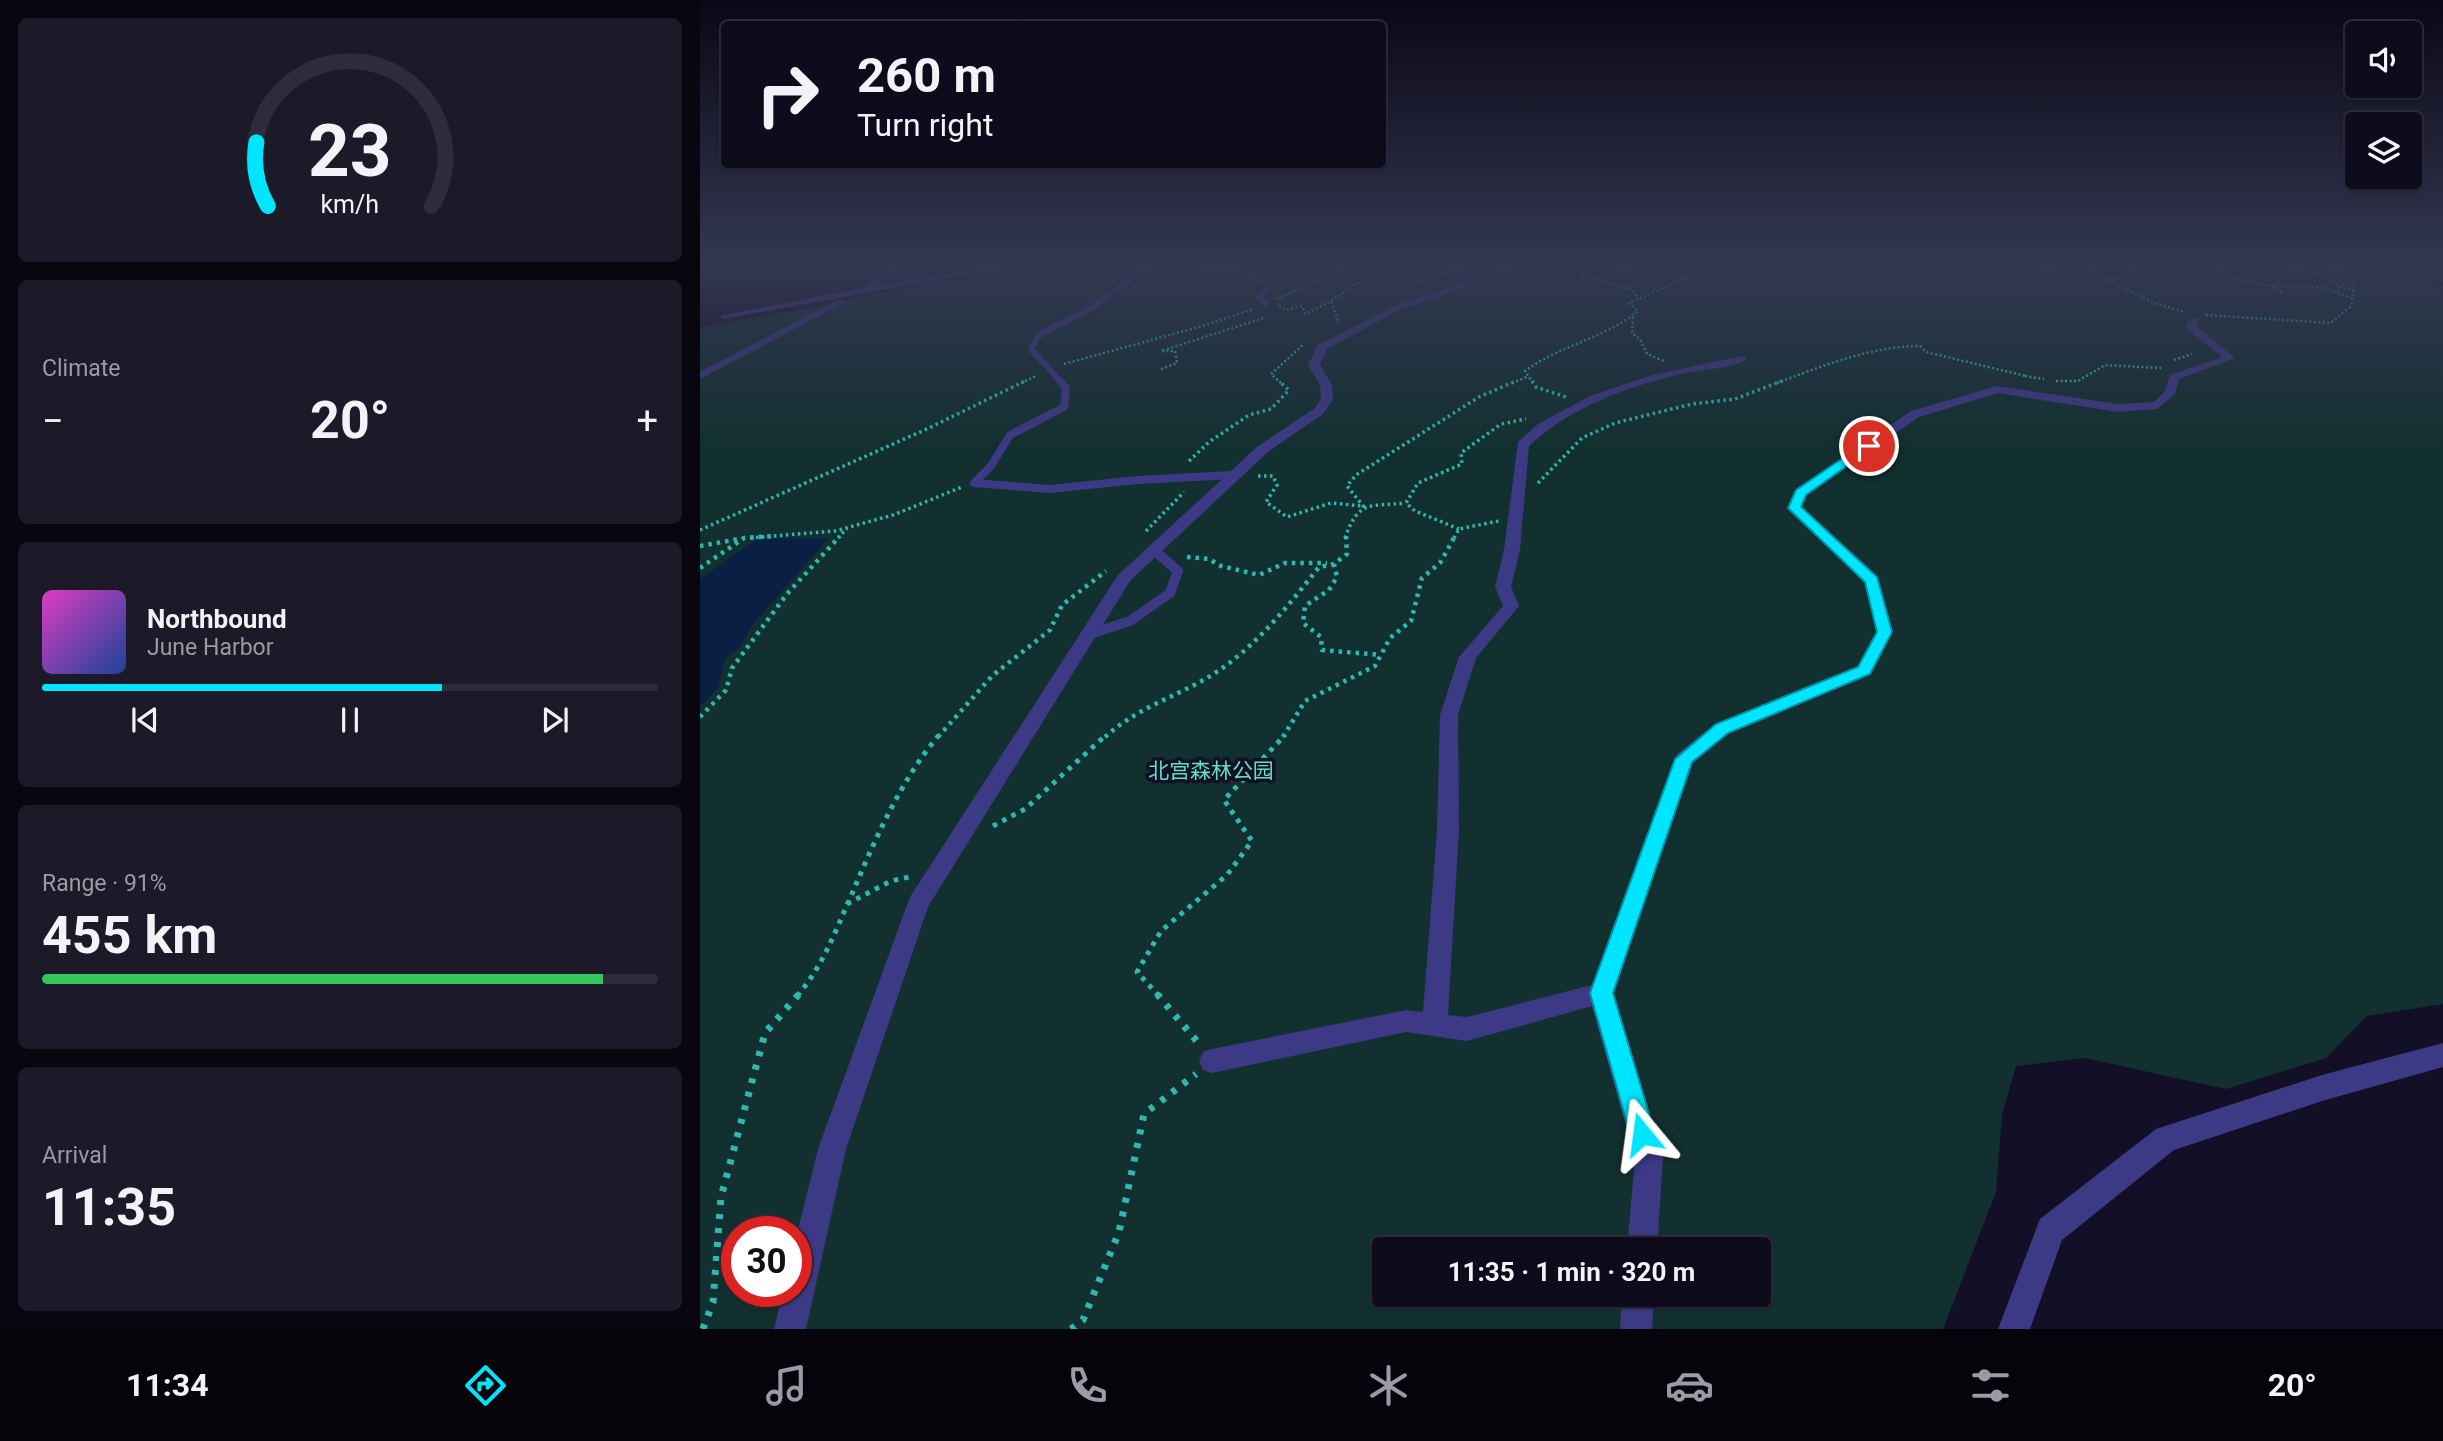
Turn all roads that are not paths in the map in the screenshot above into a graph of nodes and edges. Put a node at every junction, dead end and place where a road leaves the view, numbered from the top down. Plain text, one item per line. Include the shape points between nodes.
1 (797, 325) edge
2 (1058, 325) edge
3 (1361, 325) edge
4 (2191, 325) edge
5 (1742, 359) dead end
6 (700, 376) edge
7 (1233, 475) junction
8 (1155, 552) junction
9 (1087, 635) junction
10 (1601, 993) junction
11 (1435, 1025) junction
12 (2443, 1055) edge
13 (1212, 1061) road end
14 (1643, 1237) edge
15 (1637, 1307) edge
16 (790, 1329) edge
17 (1636, 1329) edge
18 (2014, 1329) edge

1 - 6 street
2 - 7 lane via 1039,335 1031,349 1066,388 1064,407 1010,435 992,466 974,483 1053,492 1127,481
3 - 7 street via 1322,347 1314,365 1326,386 1327,399 1319,411
4 - 10 street via 2230,358 2174,377 2171,392 2157,405 2118,408 1997,389 1915,414 1801,493 1794,508 1872,580 1885,632 1864,671 1722,729 1684,759
5 - 11 street via 1621,388 1534,432 1523,445 1503,587 1511,606 1468,657 1449,715 1448,830
7 - 8 street
8 - 9 street via 1124,579
8 - 9 lane via 1178,570 1170,593 1130,621
9 - 16 street via 918,904 832,1149
10 - 11 street via 1467,1029
10 - 14 street via 1649,1158
11 - 13 street via 1406,1021
12 - 18 street via 2322,1088 2166,1139 2050,1230
15 - 17 street

